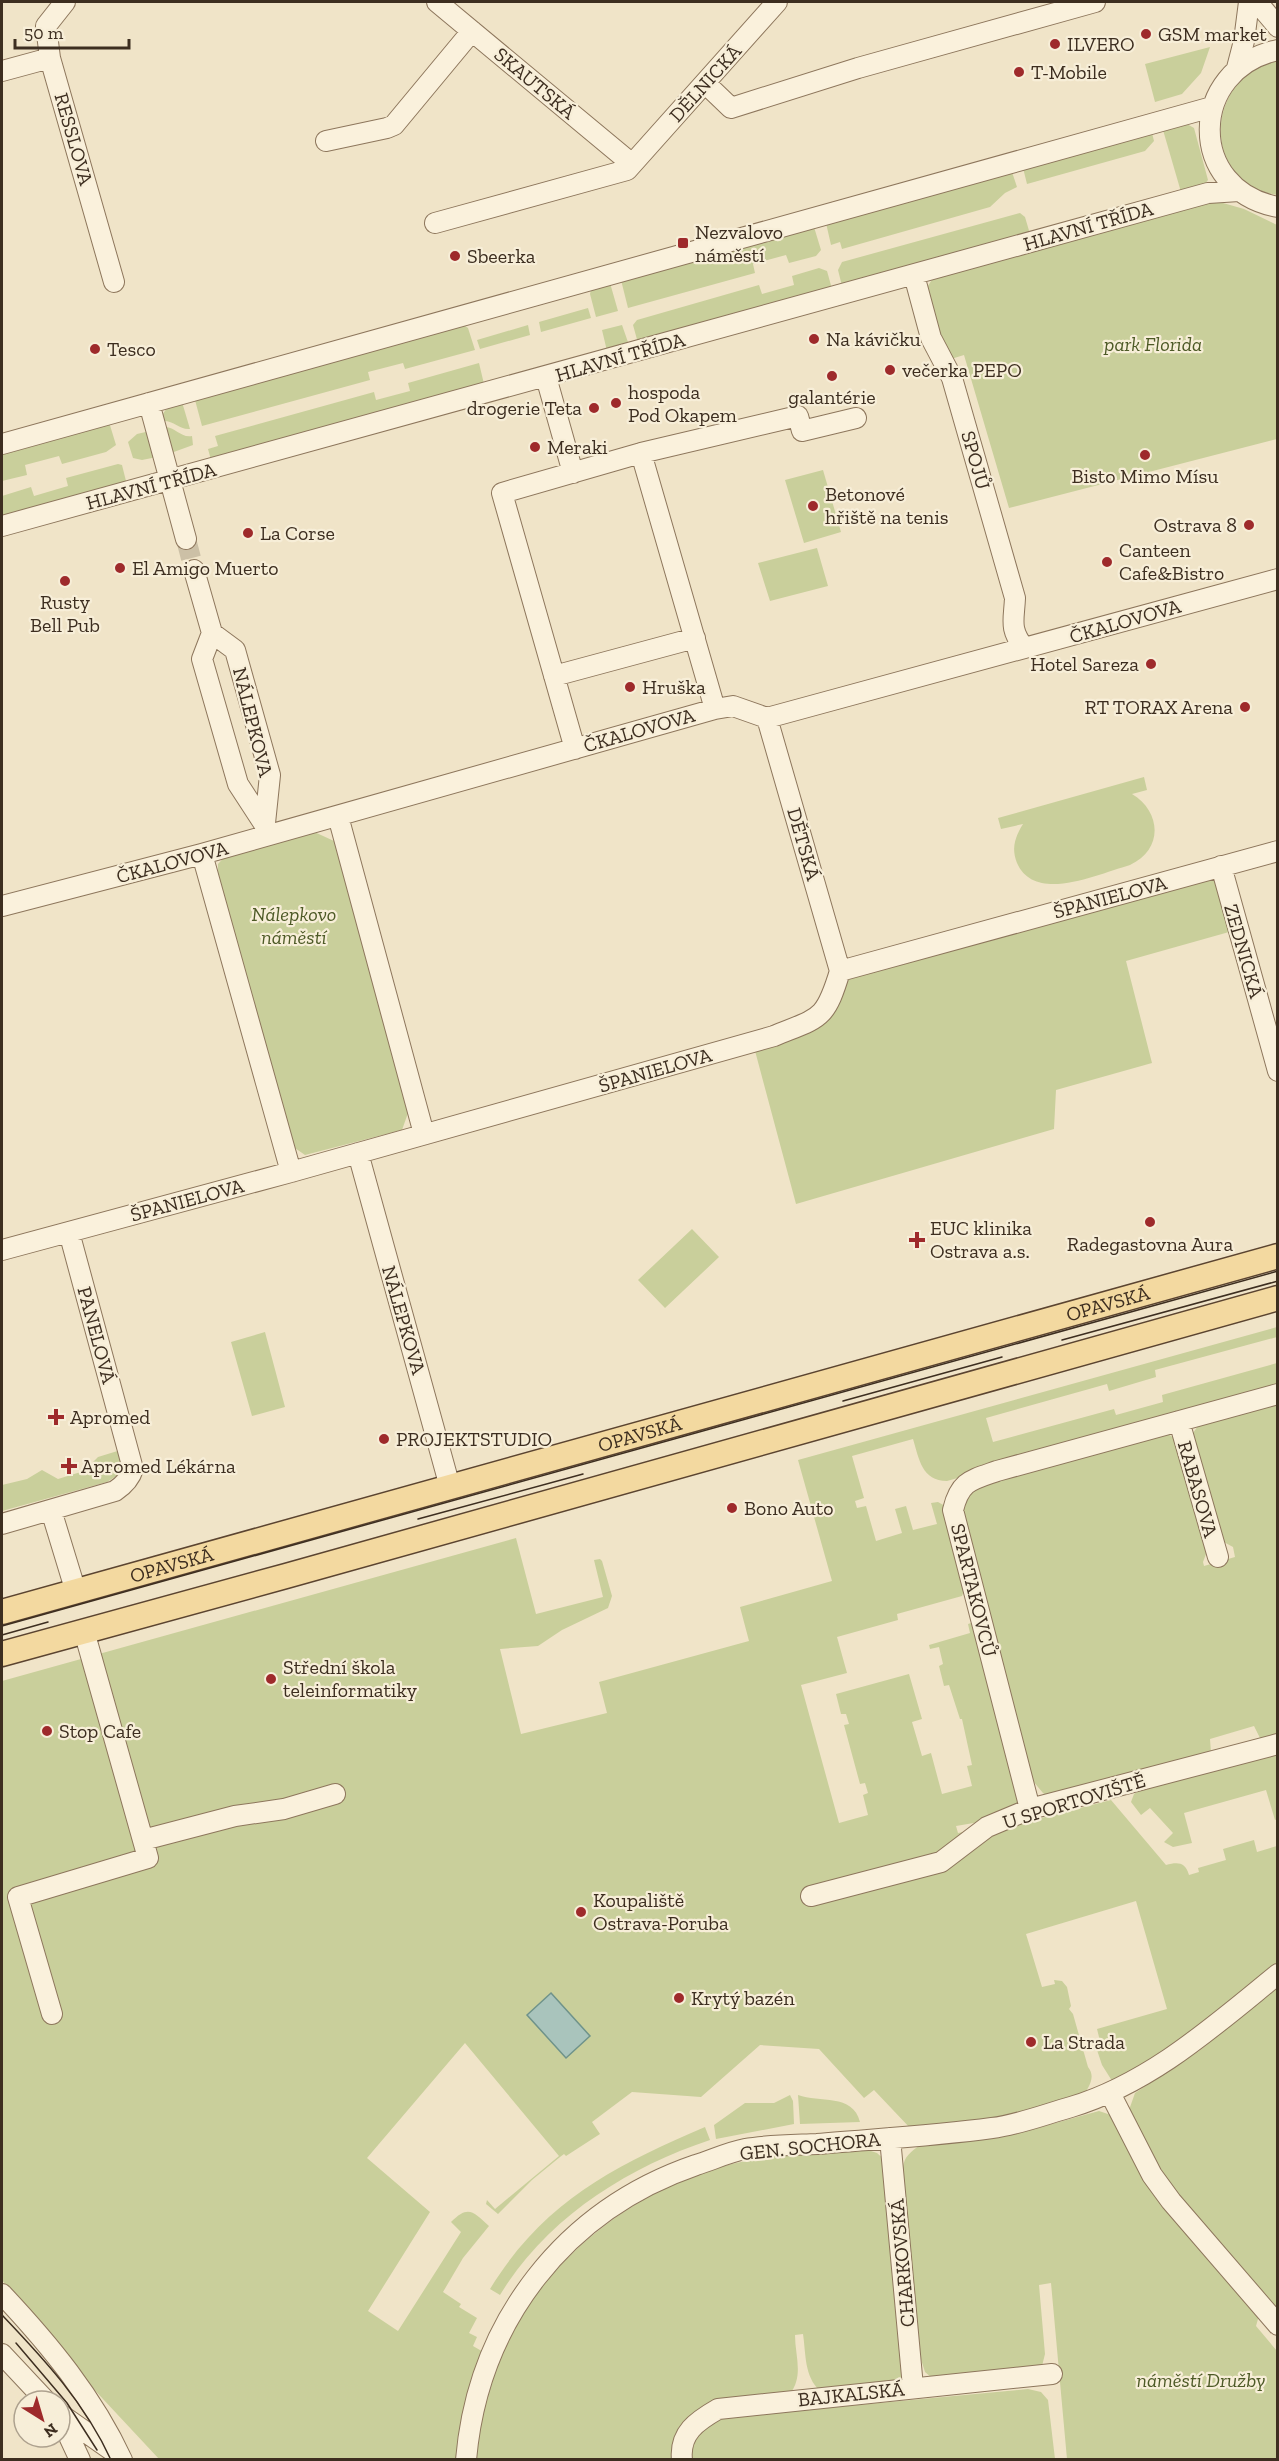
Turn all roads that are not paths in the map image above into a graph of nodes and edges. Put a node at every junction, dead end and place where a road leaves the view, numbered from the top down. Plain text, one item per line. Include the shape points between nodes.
1 (65, 2) edge
2 (437, 2) edge
3 (777, 2) edge
4 (1095, 2) edge
5 (1249, 2) edge
6 (1257, 2) edge
7 (1278, 27) edge
8 (472, 31) junction
9 (1278, 50) edge
10 (50, 58) junction
11 (1237, 68) junction
12 (2, 71) edge
13 (706, 84) junction
14 (1212, 107) junction
15 (326, 141) dead end
16 (632, 164) junction
17 (1239, 191) junction
18 (1278, 207) edge
19 (435, 224) dead end
20 (914, 275) junction
21 (114, 282) dead end
22 (546, 377) junction
23 (149, 403) junction
24 (856, 418) dead end
25 (2, 444) edge
26 (641, 453) junction
27 (573, 473) junction
28 (171, 481) junction
29 (2, 526) edge
30 (186, 539) tunnel mouth
31 (194, 570) tunnel mouth
32 (1278, 579) edge
33 (212, 633) junction
34 (695, 638) junction
35 (1024, 648) junction
36 (554, 676) junction
37 (715, 709) junction
38 (767, 718) junction
39 (575, 748) junction
40 (338, 816) junction
41 (267, 829) junction
42 (1278, 851) edge
43 (202, 854) junction
44 (1221, 866) junction
45 (2, 906) edge
46 (840, 971) junction
47 (1278, 1071) edge
48 (424, 1134) junction
49 (358, 1153) junction
50 (291, 1172) junction
51 (69, 1232) junction
52 (2, 1250) edge
53 (1278, 1256) edge
54 (1278, 1298) edge
55 (1278, 1394) edge
56 (1179, 1421) junction
57 (450, 1487) junction
58 (51, 1510) junction
59 (2, 1524) edge
60 (1218, 1557) dead end
61 (76, 1592) junction
62 (2, 1612) edge
63 (84, 1631) junction
64 (2, 1653) edge
65 (1278, 1744) edge
66 (335, 1794) dead end
67 (1030, 1809) junction
68 (143, 1840) junction
69 (811, 1896) dead end
70 (1278, 1974) edge
71 (52, 2014) dead end
72 (1110, 2093) junction
73 (890, 2138) junction
74 (2, 2294) edge
75 (1278, 2325) edge
76 (2, 2354) edge
77 (1052, 2374) dead end
78 (913, 2387) junction
79 (35, 2389) edge
80 (72, 2424) edge
81 (72, 2442) edge
82 (122, 2459) edge
83 (80, 2460) edge
84 (466, 2460) edge
85 (681, 2460) edge

1 - 10 street, RESSLOVA via 46,26
2 - 8 street, SKAUTSKÁ
3 - 13 street, DĚLNICKÁ
4 - 13 street via 731,108
5 - 11 street
6 - 7 street
8 - 15 street via 394,124
8 - 16 street, SKAUTSKÁ
9 - 11 street via 1250,59
10 - 12 street
10 - 21 street, RESSLOVA
11 - 14 street
13 - 16 street, DĚLNICKÁ
14 - 17 street via 1209,130 1213,153
14 - 23 street
16 - 19 street via 627,170
17 - 18 street
17 - 20 street, HLAVNÍ TŘÍDA via 1208,193
20 - 22 street, HLAVNÍ TŘÍDA
20 - 35 street, SPOJŮ via 931,338 952,378 1015,598 1014,634
22 - 27 street
22 - 28 street, HLAVNÍ TŘÍDA
23 - 25 street
23 - 28 street
24 - 26 street via 801,431 798,416
26 - 27 street
26 - 34 street
27 - 36 street via 502,493
28 - 29 street, HLAVNÍ TŘÍDA
28 - 30 street
31 - 33 street
32 - 35 street, ČKALOVOVA
33 - 41 street, NÁLEPKOVA via 202,659 238,784
33 - 41 street, NÁLEPKOVA via 235,650 267,764
34 - 36 street
34 - 37 street
35 - 38 street, ČKALOVOVA
36 - 39 street
37 - 38 street, ČKALOVOVA via 733,706
37 - 39 street, ČKALOVOVA
38 - 46 street, DĚTSKÁ
39 - 40 street, ČKALOVOVA
40 - 41 street, ČKALOVOVA
40 - 48 street
41 - 43 street, ČKALOVOVA
42 - 44 street, ŠPANIELOVA
43 - 45 street, ČKALOVOVA
43 - 50 street
44 - 46 street, ŠPANIELOVA
44 - 47 street, ZEDNICKÁ
46 - 48 street, ŠPANIELOVA via 828,1008 815,1020
48 - 49 street, ŠPANIELOVA
49 - 50 street, ŠPANIELOVA
49 - 57 street, NÁLEPKOVA
50 - 51 street, ŠPANIELOVA
51 - 52 street, ŠPANIELOVA
51 - 58 street, PANELOVÁ via 133,1469 115,1491
53 - 57 main road, OPAVSKÁ
54 - 63 main road, OPAVSKÁ
55 - 56 street, SPARTAKOVCŮ
56 - 60 street, RABASOVA
56 - 67 street, SPARTAKOVCŮ via 997,1471 971,1480 957,1493 953,1510
57 - 61 main road, OPAVSKÁ
58 - 59 street, PANELOVÁ
58 - 61 street
61 - 62 main road, OPAVSKÁ
63 - 64 main road, OPAVSKÁ
63 - 68 street
65 - 67 street, U SPORTOVIŠTĚ
66 - 68 street
67 - 69 street, U SPORTOVIŠTĚ via 987,1827 941,1862
68 - 71 street via 148,1858 144,1860 18,1897
70 - 72 street, GEN. SOCHORA via 1210,2030
72 - 73 street, GEN. SOCHORA via 995,2128
72 - 75 street via 1152,2175
73 - 78 street, CHARKOVSKÁ
73 - 84 street, GEN. SOCHORA via 744,2149 670,2174 609,2207 556,2252 528,2287 507,2324 482,2380
74 - 82 street via 90,2401
76 - 79 street
77 - 78 street, BAJKALSKÁ
78 - 85 street, BAJKALSKÁ via 718,2409 687,2430
80 - 82 street
81 - 83 street

